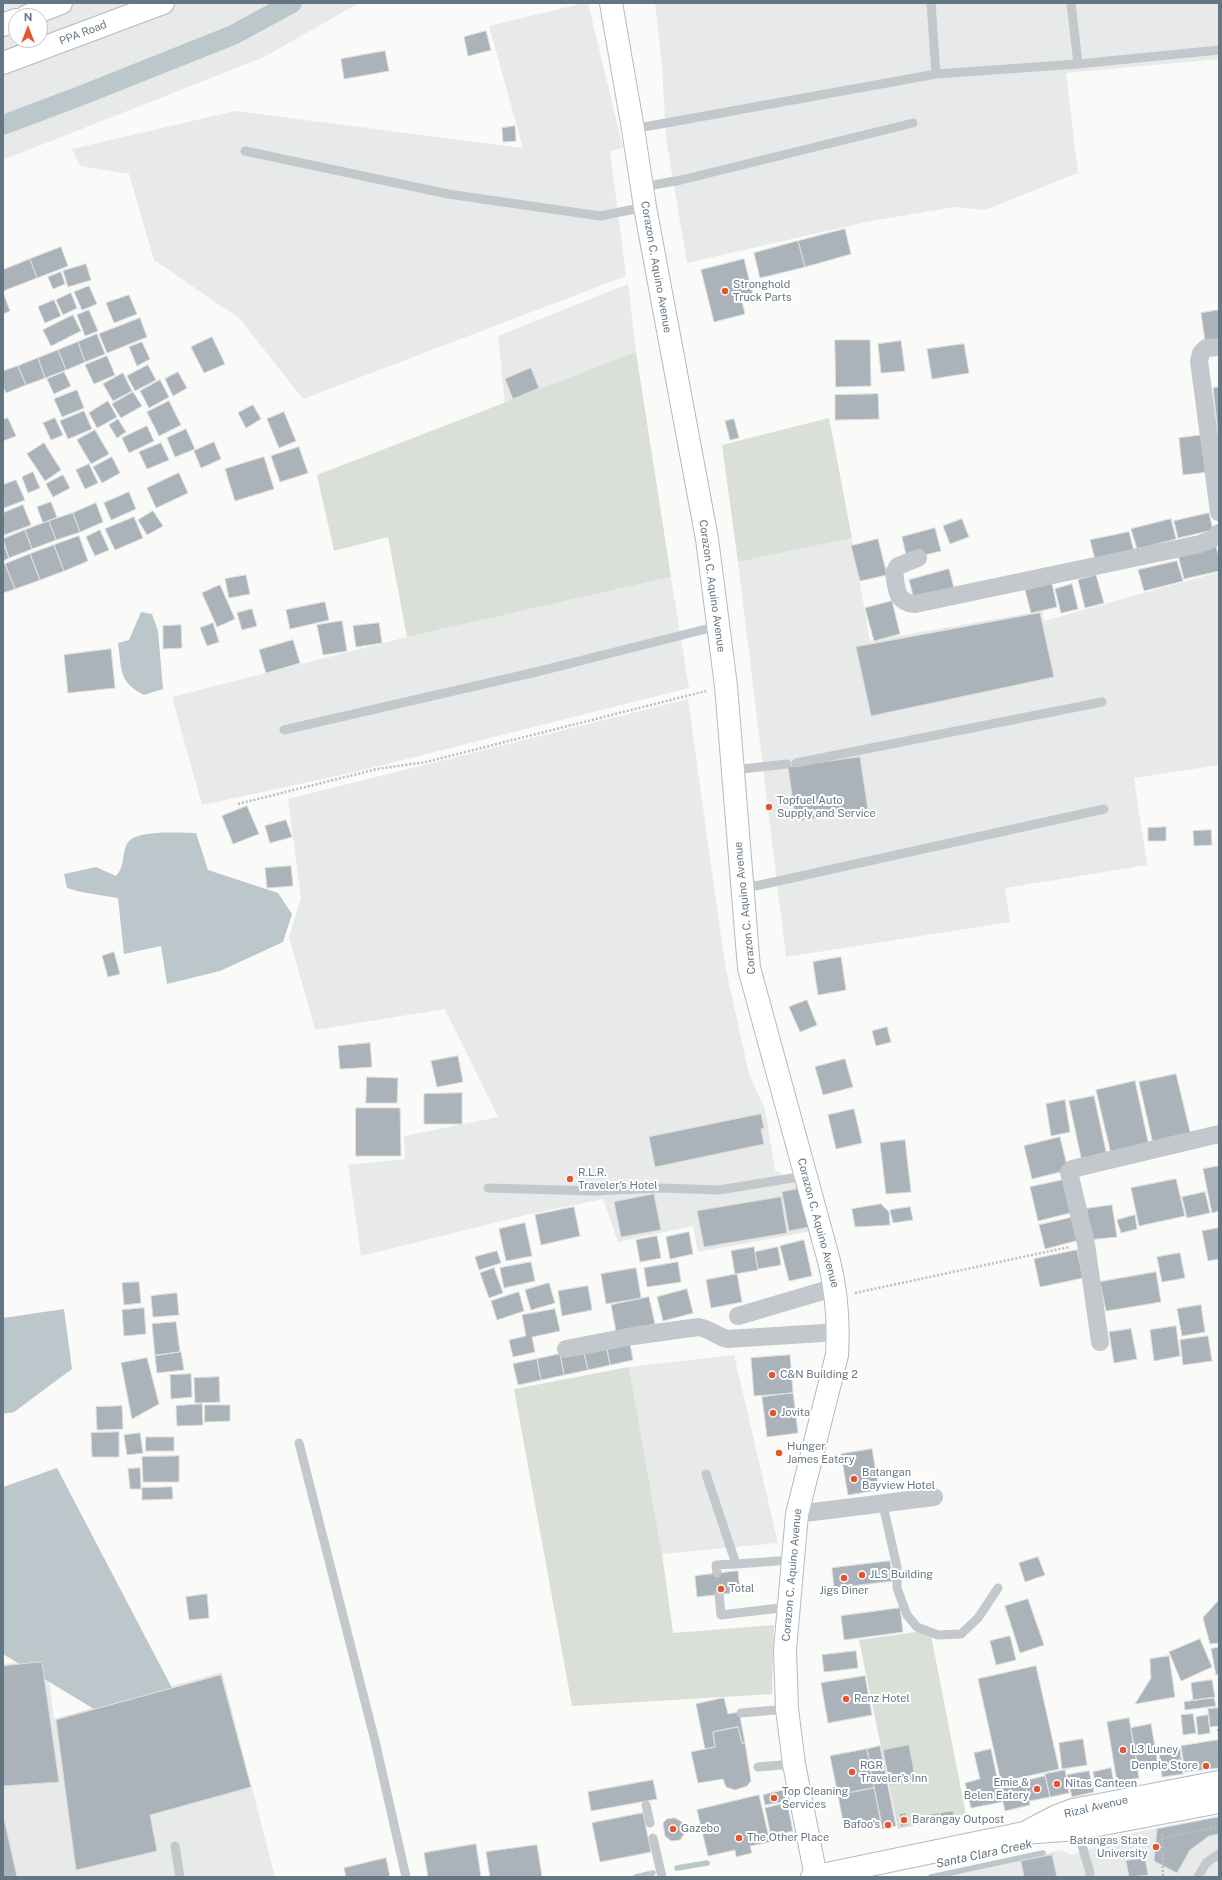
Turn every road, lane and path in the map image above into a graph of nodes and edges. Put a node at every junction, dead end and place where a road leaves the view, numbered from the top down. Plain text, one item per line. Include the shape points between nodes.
1 (61, 3) edge
2 (163, 3) edge
3 (611, 3) edge
4 (931, 3) edge
5 (1071, 3) edge
6 (48, 8) edge
7 (1219, 50) edge
8 (3, 63) edge
9 (1078, 64) junction
10 (936, 74) junction
11 (913, 123) dead end
12 (633, 129) junction
13 (245, 151) dead end
14 (644, 197) junction
15 (1219, 347) edge
16 (1219, 512) edge
17 (1219, 533) edge
18 (918, 558) dead end
19 (718, 626) junction
20 (726, 686) junction
21 (1102, 702) dead end
22 (284, 730) dead end
23 (732, 770) junction
24 (238, 804) dead end
25 (1104, 809) dead end
26 (742, 889) junction
27 (1219, 1134) edge
28 (805, 1176) junction
29 (488, 1188) dead end
30 (1086, 1244) junction
31 (836, 1292) junction
32 (738, 1316) dead end
33 (839, 1332) junction
34 (1100, 1342) dead end
35 (566, 1349) dead end
36 (299, 1443) dead end
37 (706, 1474) dead end
38 (934, 1497) dead end
39 (883, 1505) junction
40 (797, 1514) junction
41 (792, 1560) junction
42 (736, 1564) junction
43 (717, 1574) dead end
44 (998, 1588) dead end
45 (719, 1594) dead end
46 (788, 1607) junction
47 (787, 1709) junction
48 (741, 1713) dead end
49 (1218, 1729) edge
50 (1219, 1734) edge
51 (794, 1764) junction
52 (758, 1767) dead end
53 (1219, 1782) edge
54 (1219, 1802) edge
55 (646, 1805) dead end
56 (1075, 1819) junction
57 (650, 1824) dead end
58 (1219, 1826) edge
59 (1161, 1827) dead end
60 (653, 1838) dead end
61 (1163, 1838) junction
62 (175, 1846) dead end
63 (1219, 1854) edge
64 (1090, 1873) dead end
65 (180, 1877) edge
66 (406, 1877) edge
67 (662, 1877) edge
68 (815, 1877) edge
69 (1163, 1877) edge
70 (1198, 1877) edge

1 - 6 main road
2 - 8 main road, PPA Road
3 - 12 main road, Corazon C. Aquino Avenue
4 - 10 lane
5 - 9 lane
7 - 9 lane
9 - 10 lane
10 - 12 lane
11 - 14 lane via 681,180
12 - 14 main road, Corazon C. Aquino Avenue
13 - 14 lane via 448,194 600,216
14 - 19 main road, Corazon C. Aquino Avenue via 707,540
15 - 16 street via 1206,348 1201,352 1199,361
17 - 18 street via 1200,544 915,604 906,603 900,598 894,573 898,566
19 - 20 main road, Corazon C. Aquino Avenue
19 - 22 lane via 536,672
20 - 23 main road, Corazon C. Aquino Avenue
20 - 24 path via 426,762 377,769
21 - 23 lane via 791,763
23 - 26 main road, Corazon C. Aquino Avenue
25 - 26 lane
26 - 28 main road, Corazon C. Aquino Avenue via 749,968
27 - 30 street via 1072,1169 1070,1175
28 - 29 lane via 719,1190 662,1188 594,1191
28 - 31 main road, Corazon C. Aquino Avenue
30 - 31 path via 886,1285
30 - 34 street
31 - 32 street
31 - 33 main road, Corazon C. Aquino Avenue
33 - 35 street via 727,1339 716,1336 707,1328 699,1327
33 - 40 main road, Corazon C. Aquino Avenue via 837,1356
36 - 66 lane via 375,1741
37 - 42 lane
38 - 39 street
39 - 40 street
39 - 44 lane via 897,1568 897,1588 907,1615 917,1627 938,1635 961,1634 978,1618
40 - 41 main road, Corazon C. Aquino Avenue
41 - 42 lane
41 - 46 main road, Corazon C. Aquino Avenue
42 - 43 lane via 716,1565
45 - 46 lane via 721,1615
46 - 47 main road, Corazon C. Aquino Avenue via 785,1650
47 - 48 lane
47 - 51 main road, Corazon C. Aquino Avenue
49 - 50 path
51 - 52 lane
51 - 68 main road, Corazon C. Aquino Avenue
53 - 56 main road, Rizal Avenue
54 - 56 main road, Rizal Avenue
55 - 57 lane
56 - 64 lane
56 - 68 main road, Rizal Avenue via 1057,1816 1024,1833
58 - 61 path
59 - 61 path
60 - 67 lane
61 - 69 path
62 - 65 lane
63 - 70 lane via 1206,1863

